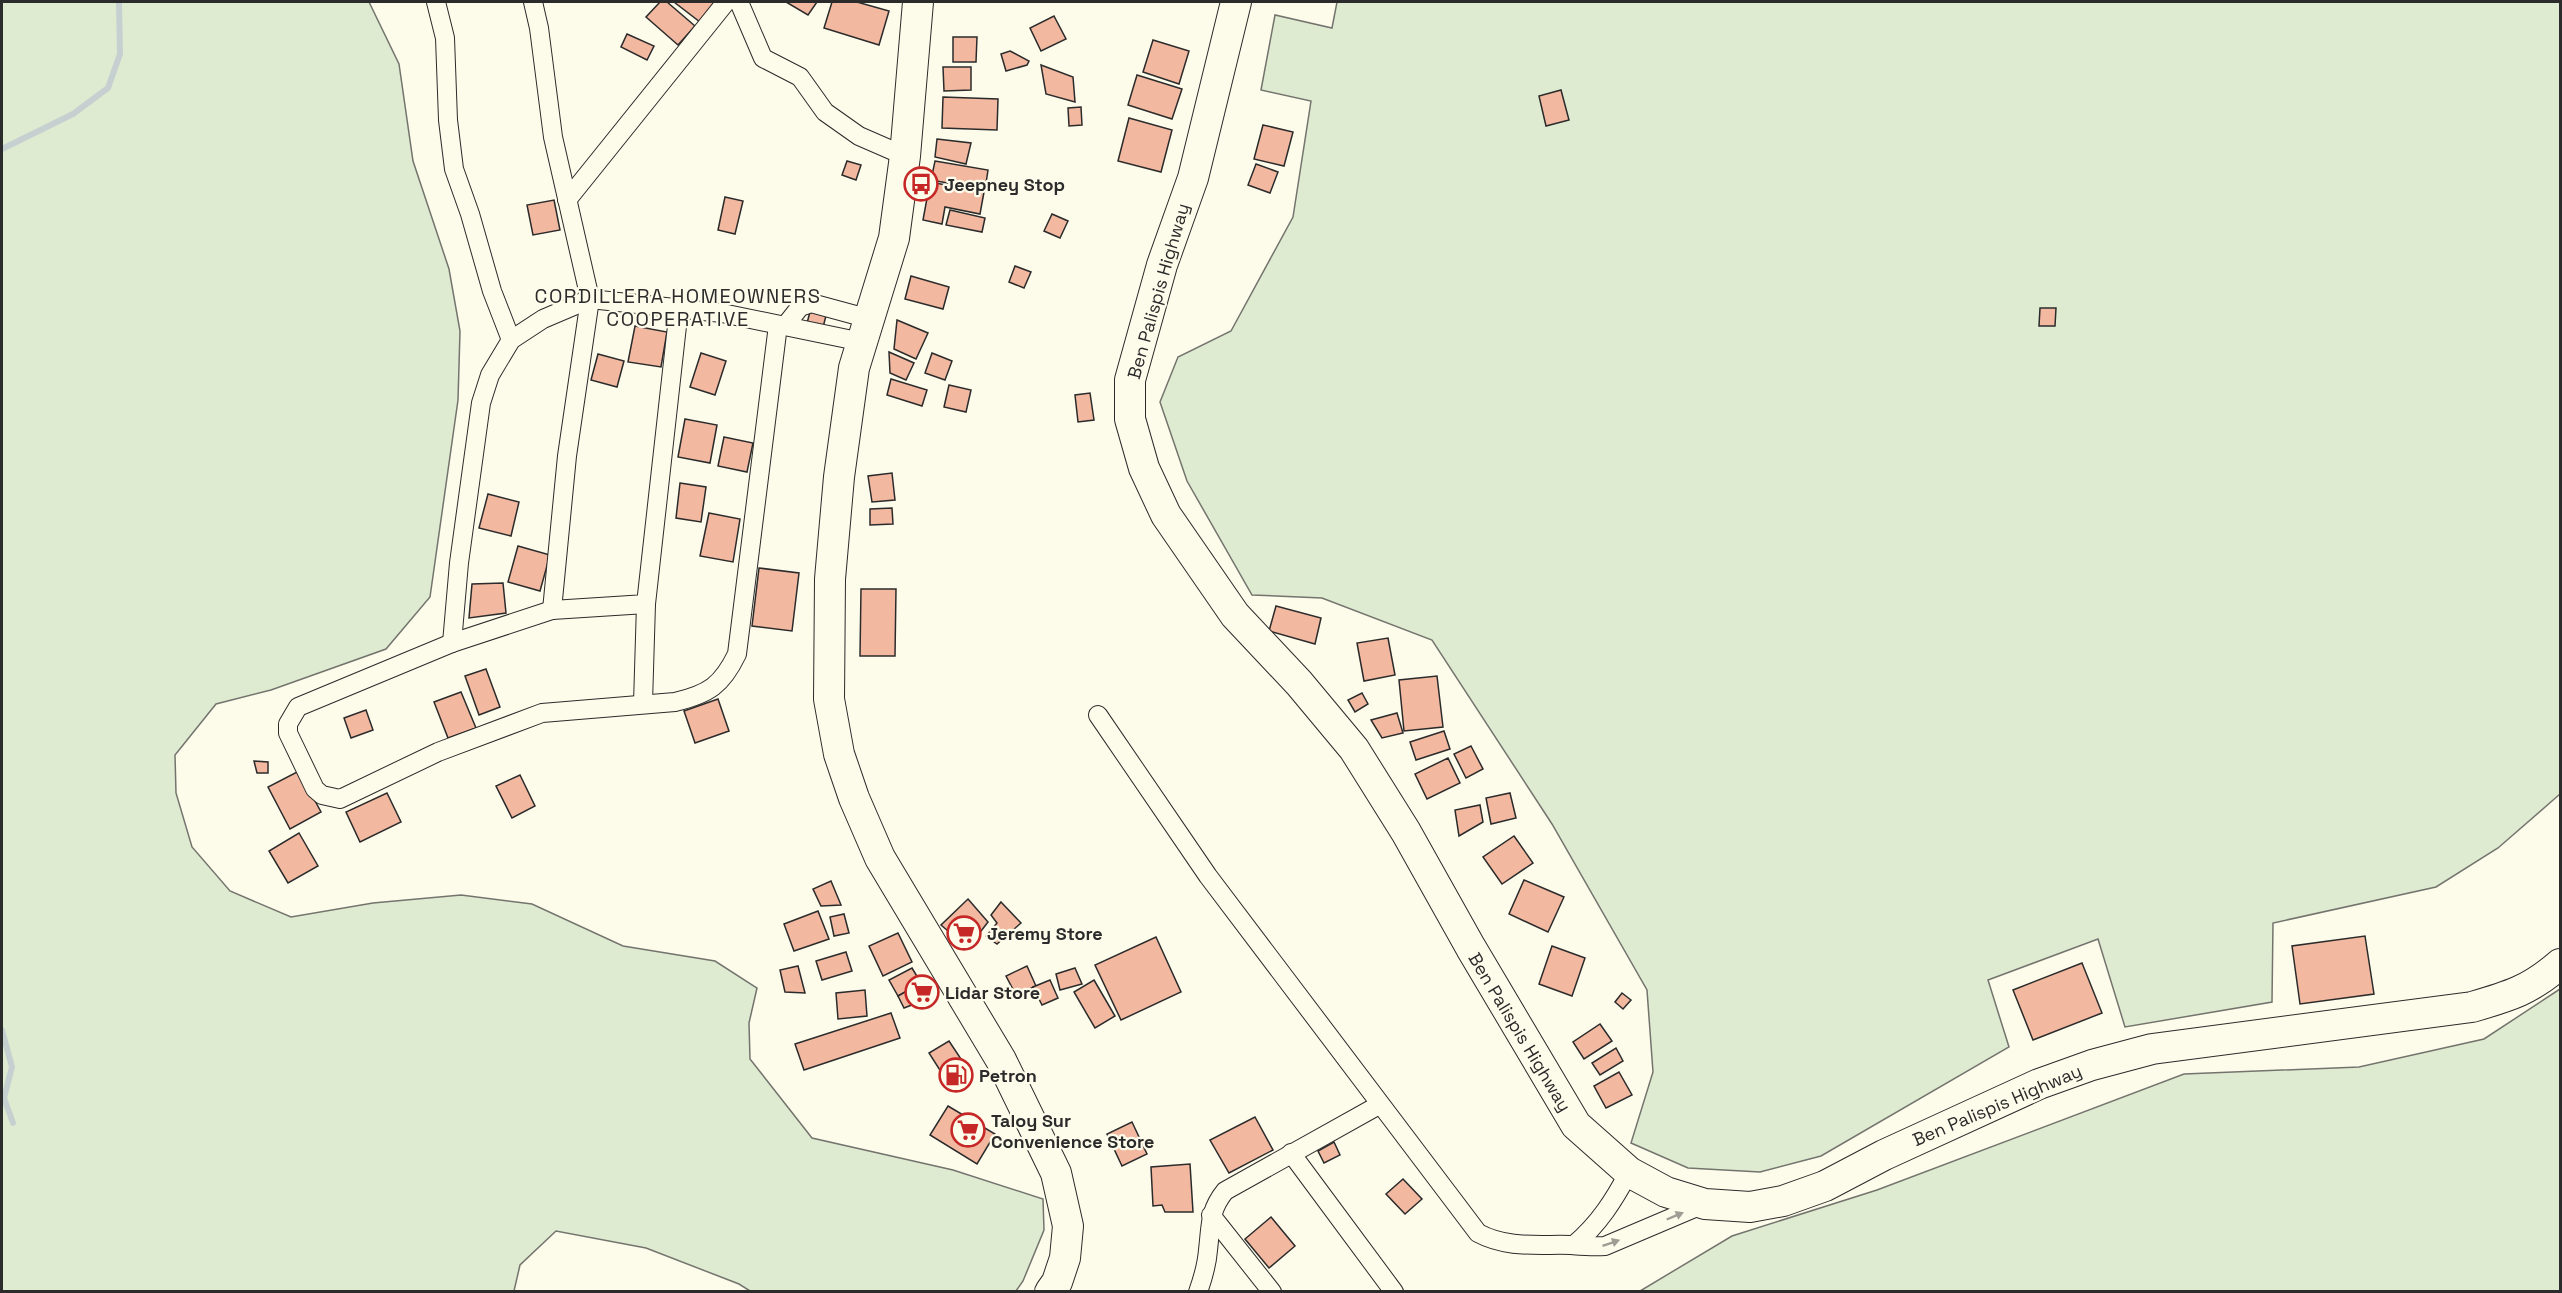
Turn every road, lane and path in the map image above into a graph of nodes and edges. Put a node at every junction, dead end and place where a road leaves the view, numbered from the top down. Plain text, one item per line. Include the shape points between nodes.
1 (436, 2) edge
2 (533, 2) edge
3 (726, 2) edge
4 (739, 2) edge
5 (918, 2) edge
6 (1236, 2) edge
7 (905, 156) junction
8 (567, 200) junction
9 (590, 299) junction
10 (679, 308) junction
11 (782, 326) junction
12 (866, 330) junction
13 (511, 339) junction
14 (646, 604) junction
15 (552, 610) junction
16 (452, 643) junction
17 (643, 703) junction
18 (1098, 715) dead end
19 (2560, 964) edge
20 (1379, 1105) junction
21 (1291, 1153) junction
22 (1629, 1172) junction
23 (1705, 1204) junction
24 (1211, 1215) junction
25 (1574, 1245) junction
26 (1050, 1292) edge
27 (1198, 1292) edge
28 (1272, 1292) edge
29 (1394, 1292) edge

1 - 13 street via 445,38 454,169
2 - 8 street via 553,137
3 - 8 street
4 - 7 street via 763,58 800,77 825,112 859,136
5 - 7 main road
6 - 22 main road, Ben Palispis Highway via 1193,178 1162,265 1130,380 1130,419 1144,468 1166,515 1235,615 1354,749 1576,1125
7 - 12 main road via 894,237
8 - 9 street
9 - 10 street
9 - 13 street via 543,319
9 - 15 street via 567,456
10 - 11 street
10 - 14 street
11 - 12 street
11 - 12 street via 800,307 811,303
11 - 17 street via 737,654 713,689 675,702
12 - 26 main road via 854,368 830,579 829,699 839,754 880,858 1001,1060 1056,1173 1068,1226 1065,1258
13 - 16 street via 490,375 481,403
14 - 15 street
14 - 17 street
15 - 16 street
16 - 17 street via 298,707 288,724 288,733 315,789 340,799 438,752 542,713
18 - 20 street via 1208,876
19 - 23 main road, Ben Palispis Highway via 2538,983 2472,1007 2152,1049 2092,1065 2039,1084 1825,1186 1783,1201 1750,1207
20 - 21 street
20 - 25 street via 1478,1233 1500,1243
21 - 24 street via 1225,1191
21 - 29 street
22 - 23 main road, Ben Palispis Highway via 1666,1192
22 - 25 street via 1592,1230
25 -> 23 street via 1605,1246
24 - 27 street via 1206,1267
24 - 28 street

